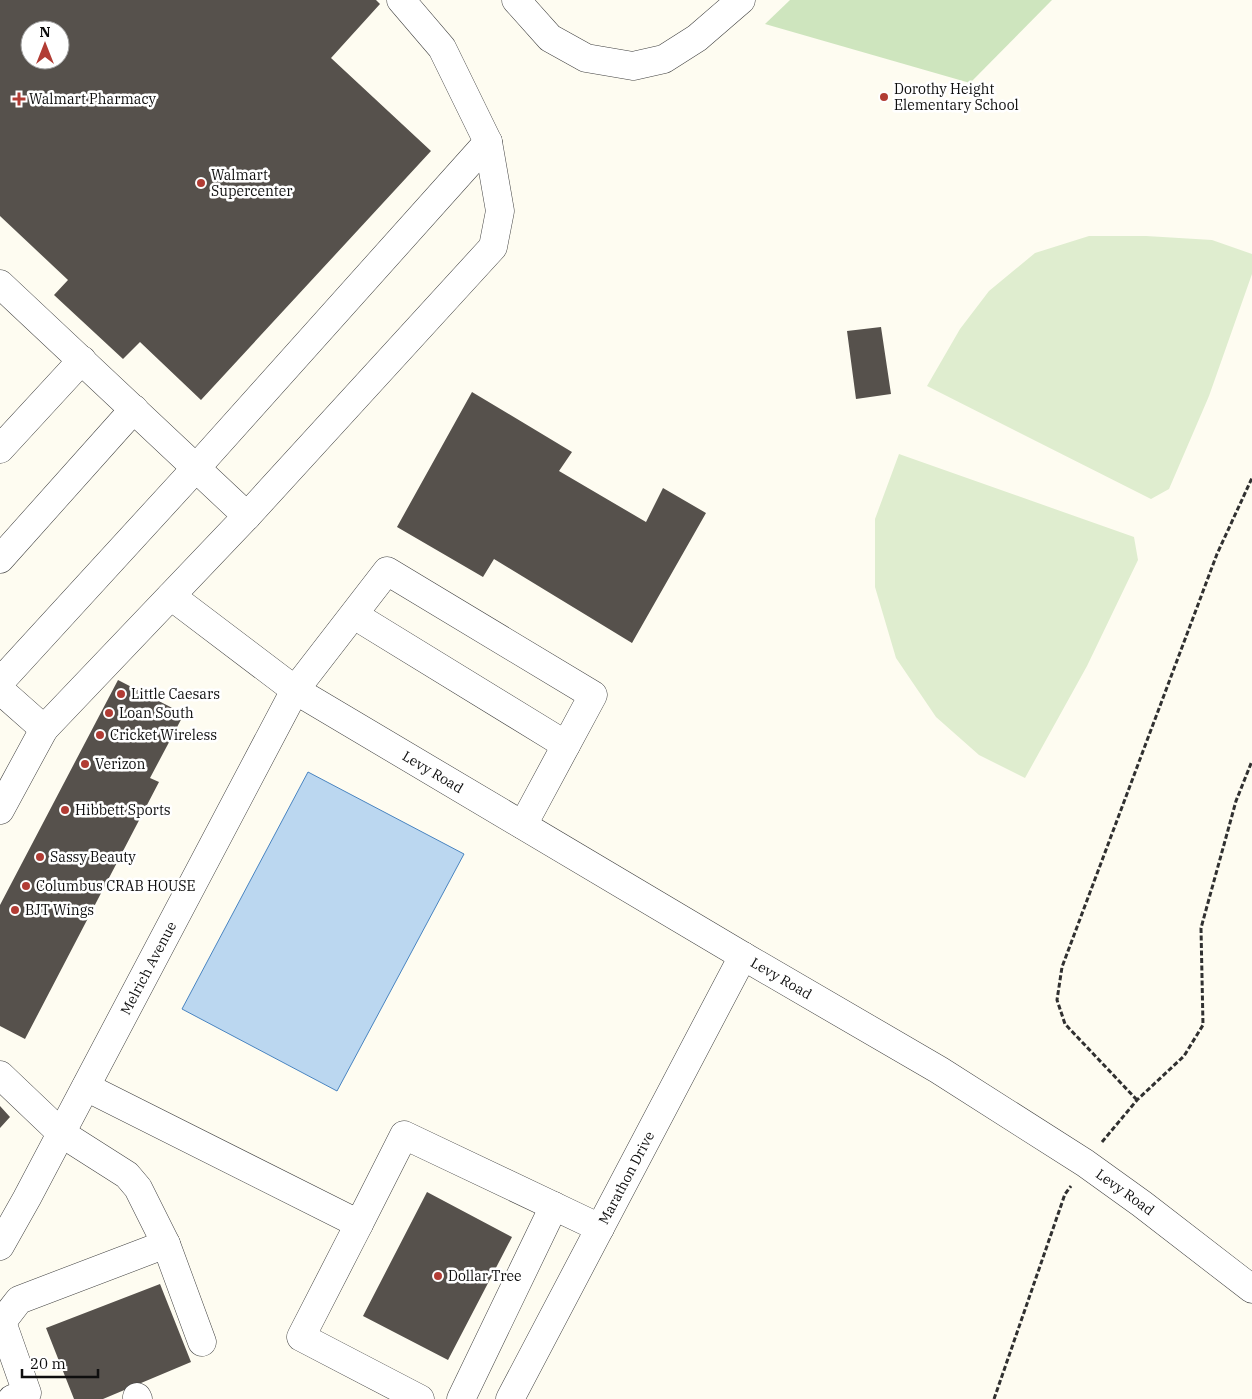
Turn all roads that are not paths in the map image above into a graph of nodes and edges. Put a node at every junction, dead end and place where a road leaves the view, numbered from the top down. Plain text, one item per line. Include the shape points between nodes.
1 (401, 0) edge
2 (516, 0) edge
3 (740, 0) edge
4 (488, 142) junction
5 (2, 289) edge
6 (82, 360) junction
7 (134, 409) junction
8 (0, 449) edge
9 (196, 468) junction
10 (248, 516) junction
11 (0, 559) edge
12 (171, 596) junction
13 (354, 614) junction
14 (0, 682) edge
15 (0, 690) edge
16 (295, 690) junction
17 (44, 729) junction
18 (566, 745) junction
19 (0, 810) edge
20 (523, 825) junction
21 (743, 956) junction
22 (0, 1075) edge
23 (86, 1087) junction
24 (62, 1133) junction
25 (554, 1206) junction
26 (359, 1224) junction
27 (600, 1228) junction
28 (166, 1244) junction
29 (0, 1246) edge
30 (1252, 1289) edge
31 (1, 1322) edge
32 (202, 1342) dead end
33 (520, 1396) edge
34 (12, 1399) edge
35 (420, 1399) edge
36 (461, 1399) edge

1 - 4 street via 442,48
2 - 3 street via 550,38 586,58 633,66 664,59 697,38
4 - 9 street
4 - 10 street via 500,211 493,248
5 - 6 street
6 - 7 street
6 - 8 street
7 - 9 street
7 - 11 street
9 - 10 street
9 - 14 street
10 - 12 street
12 - 16 street, Levy Road
12 - 17 street
13 - 16 street, Melrich Avenue
13 - 18 street
13 - 18 street, Melrich Avenue via 387,571 593,695
15 - 17 street
16 - 20 street, Levy Road
16 - 23 street, Melrich Avenue
17 - 19 street
18 - 20 street
20 - 21 street, Levy Road
21 - 27 street, Marathon Drive
21 - 30 street, Levy Road via 939,1070 1085,1163
22 - 24 street
23 - 24 street, Melrich Avenue
23 - 26 street
24 - 28 street via 128,1174
24 - 29 street, Melrich Avenue
25 - 26 street via 404,1135
25 - 27 street
25 - 36 street
26 - 35 street via 301,1337
27 - 33 street, Marathon Drive
28 - 31 street via 19,1300
28 - 32 street
31 - 34 street via 27,1393

